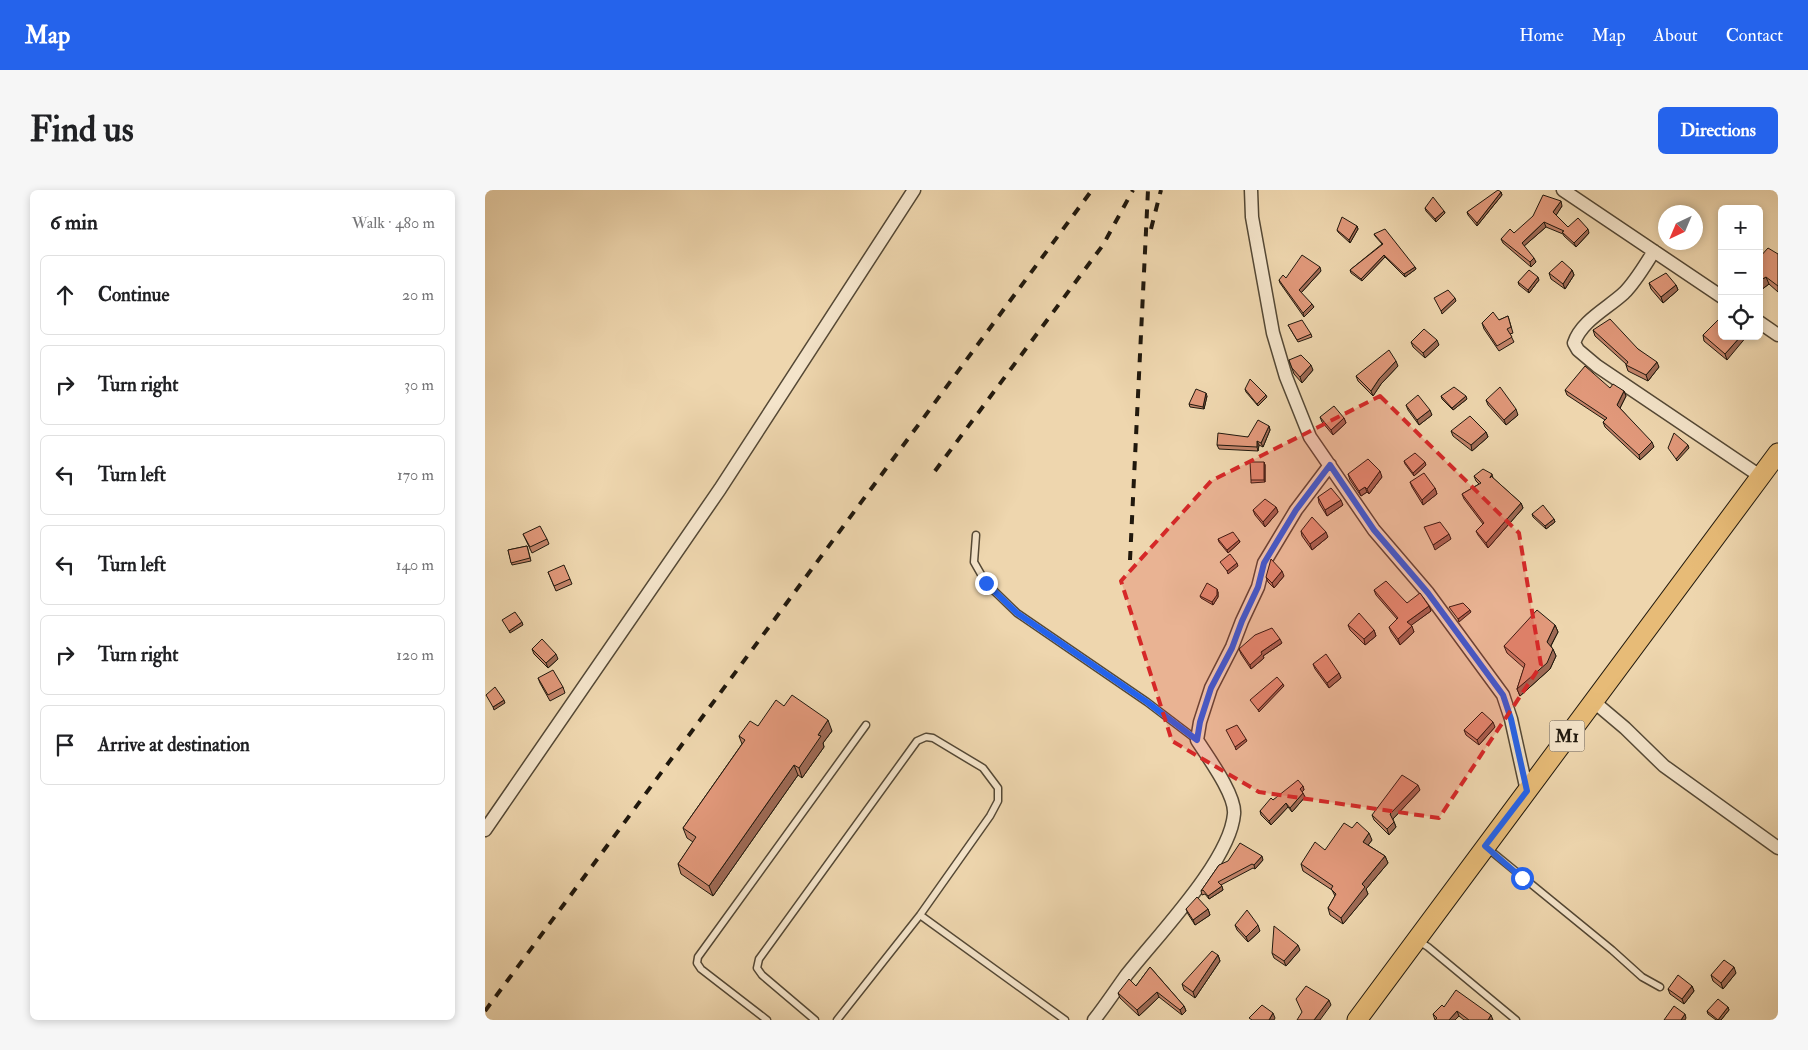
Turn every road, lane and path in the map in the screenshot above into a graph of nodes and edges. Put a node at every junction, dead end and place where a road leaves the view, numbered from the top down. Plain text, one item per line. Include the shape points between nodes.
1 (914, 190) edge
2 (1251, 190) edge
3 (1563, 190) edge
4 (1654, 251) junction
5 (1719, 295) edge
6 (1763, 325) edge
7 (1778, 335) edge
8 (1778, 453) edge
9 (1330, 465) junction
10 (1760, 476) junction
11 (976, 535) dead end
12 (1593, 701) junction
13 (866, 725) dead end
14 (1197, 740) junction
15 (1527, 791) junction
16 (485, 830) edge
17 (1485, 846) junction
18 (1778, 848) edge
19 (920, 915) junction
20 (1416, 940) junction
21 (1660, 987) dead end
22 (767, 1020) edge
23 (815, 1020) edge
24 (837, 1020) edge
25 (1065, 1020) edge
26 (1095, 1020) edge
27 (1357, 1020) edge
28 (1516, 1020) edge

1 - 16 street via 720,489
2 - 9 street via 1252,217 1273,333 1286,377 1310,437
3 - 4 street
4 - 5 street
4 - 10 street via 1624,292 1577,335 1574,343 1597,366
6 - 7 street
8 - 10 main road, M1
9 - 14 street via 1296,510 1264,563 1258,587 1211,688
9 - 15 street via 1374,530 1428,593 1503,695
10 - 12 main road, M1
11 - 14 lane via 974,562 986,583 1017,613
12 - 15 main road, M1
12 - 18 street via 1664,766
13 - 22 lane via 698,957 697,964 701,969
14 - 26 street via 1224,782 1235,813 1224,846 1198,887 1125,977
15 - 17 main road, M1
17 - 20 main road, M1
17 - 21 lane via 1642,977
19 - 23 lane via 998,801 998,788 983,768 926,737 917,741 759,959 757,968 763,975
19 - 24 lane
19 - 25 lane
20 - 27 main road, M1
20 - 28 lane

